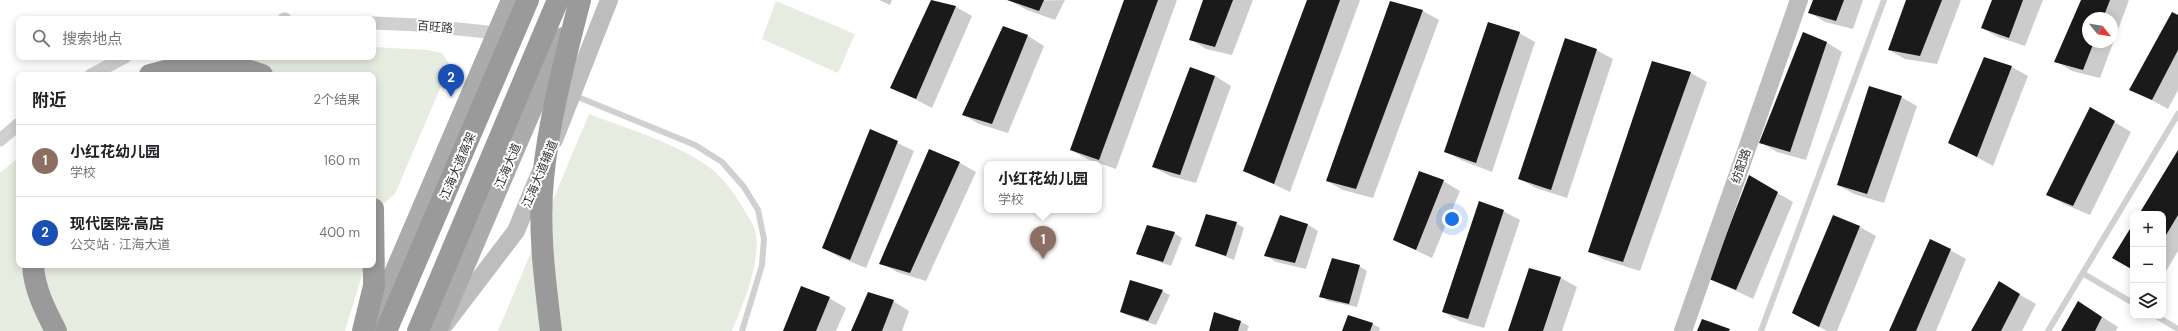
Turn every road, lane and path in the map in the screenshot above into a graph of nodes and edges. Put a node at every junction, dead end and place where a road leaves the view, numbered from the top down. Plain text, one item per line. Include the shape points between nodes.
1 (510, 0) edge
2 (528, 0) edge
3 (558, 0) edge
4 (579, 0) edge
5 (609, 0) edge
6 (1799, 0) edge
7 (1884, 0) edge
8 (376, 23) edge
9 (497, 33) junction
10 (119, 60) edge
11 (97, 72) edge
12 (159, 72) edge
13 (254, 72) edge
14 (573, 94) junction
15 (2178, 114) edge
16 (16, 127) edge
17 (0, 140) edge
18 (32, 268) edge
19 (374, 268) edge
20 (2084, 274) junction
21 (2130, 300) edge
22 (2161, 319) edge
23 (2178, 329) edge
24 (56, 331) edge
25 (363, 331) edge
26 (370, 331) edge
27 (386, 331) edge
28 (418, 331) edge
29 (438, 331) edge
30 (551, 331) edge
31 (742, 331) edge
32 (1683, 331) edge
33 (1761, 331) edge
34 (2048, 331) edge

1 - 9 main road
2 - 27 highway, 江海大道高架
3 - 28 highway
4 - 29 main road, 江海大道
4 - 30 highway, bridge via 557,89 543,180 542,251
5 - 14 street, 江海大道辅道
6 - 32 street, 纺配路
7 - 33 lane
8 - 9 street, 百旺路
9 - 26 main road
10 - 11 street
12 - 13 highway via 172,68 208,65
14 - 29 street, 江海大道辅道 via 516,231
14 - 31 lane via 695,145 722,162 744,187 758,210 764,239 762,265
15 - 20 lane
16 - 17 street
18 - 24 highway via 47,313
19 - 25 highway via 374,286
20 - 21 lane
20 - 34 lane
22 - 23 lane

